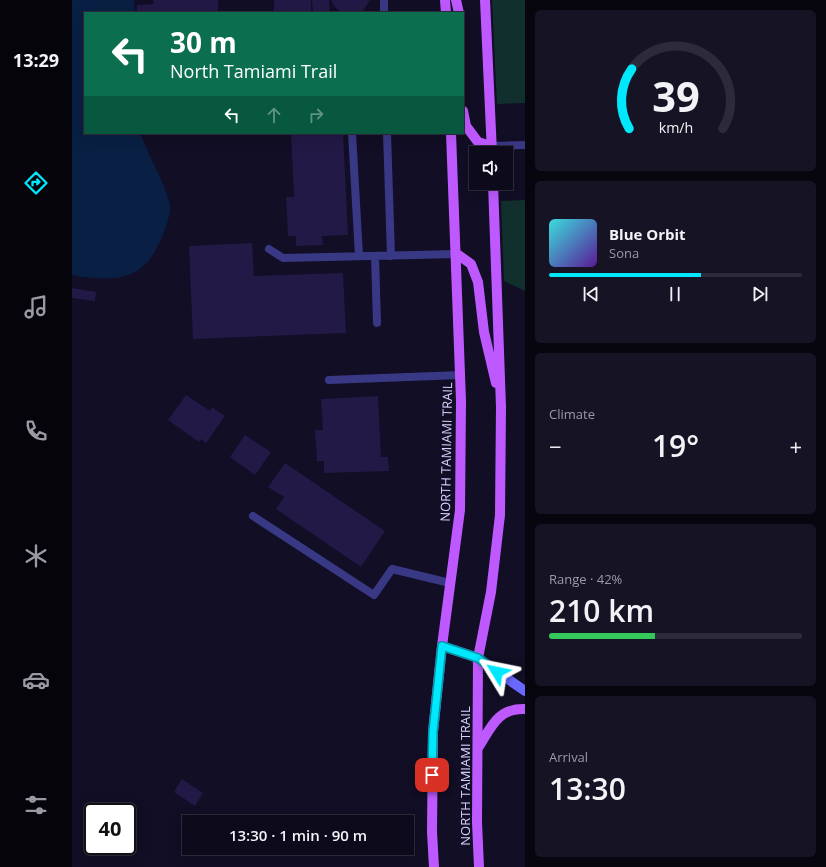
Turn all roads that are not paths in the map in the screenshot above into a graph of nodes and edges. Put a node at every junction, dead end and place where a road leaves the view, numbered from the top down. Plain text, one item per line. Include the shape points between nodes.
1 (384, 0) edge
2 (445, 0) edge
3 (456, 0) edge
4 (485, 0) edge
5 (384, 12) edge
6 (446, 12) edge
7 (459, 12) edge
8 (464, 116) edge
9 (352, 134) edge
10 (387, 134) edge
11 (451, 134) edge
12 (525, 145) edge
13 (486, 146) edge
14 (492, 146) edge
15 (513, 146) edge
16 (493, 190) edge
17 (269, 249) dead end
18 (457, 254) junction
19 (359, 256) junction
20 (375, 256) junction
21 (391, 256) junction
22 (377, 323) dead end
23 (461, 375) junction
24 (329, 380) dead end
25 (501, 407) junction
26 (253, 516) dead end
27 (450, 583) junction
28 (442, 646) junction
29 (478, 658) junction
30 (525, 691) edge
31 (525, 709) edge
32 (478, 748) junction
33 (434, 867) edge
34 (479, 867) edge

1 - 5 lane
2 - 6 main road
3 - 7 main road
4 - 14 main road
8 - 13 main road via 470,132 478,142
9 - 19 lane
10 - 21 lane
11 - 18 main road, NORTH TAMIAMI TRAIL
12 - 15 lane
16 - 25 main road, NORTH TAMIAMI TRAIL
17 - 19 lane via 283,258
18 - 21 lane
18 - 23 main road, NORTH TAMIAMI TRAIL
18 - 25 main road via 471,264 478,282 484,332
19 - 20 lane
20 - 21 lane
20 - 22 lane
23 - 24 lane
23 - 27 main road, NORTH TAMIAMI TRAIL via 460,510
25 - 29 main road, NORTH TAMIAMI TRAIL via 500,515 491,592
26 - 27 lane via 374,595 392,569
27 - 28 main road, NORTH TAMIAMI TRAIL
28 - 29 street
28 - 33 main road, NORTH TAMIAMI TRAIL via 433,732
29 - 30 street
29 - 32 main road, NORTH TAMIAMI TRAIL
31 - 32 main road via 510,710 495,720
32 - 34 main road, NORTH TAMIAMI TRAIL

